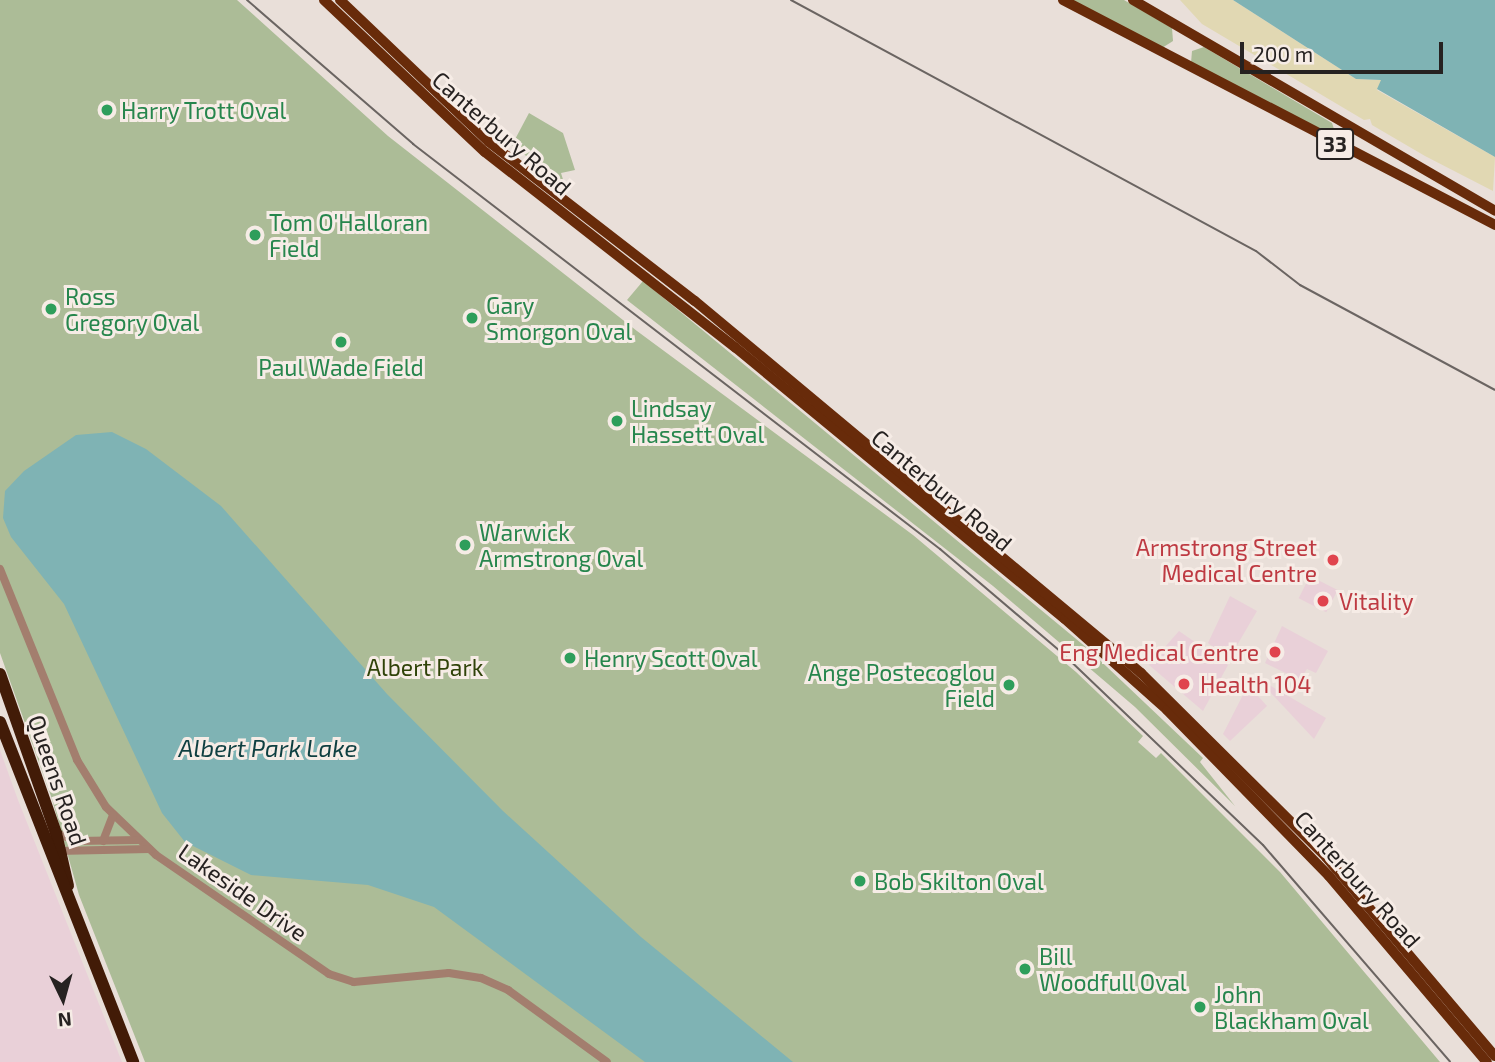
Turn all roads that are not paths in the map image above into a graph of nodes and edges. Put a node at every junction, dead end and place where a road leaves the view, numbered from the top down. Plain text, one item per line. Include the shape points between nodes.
1 (324, 0) edge
2 (340, 0) edge
3 (1063, 0) edge
4 (1133, 0) edge
5 (1495, 211) edge
6 (1495, 225) edge
7 (0, 569) edge
8 (1, 678) edge
9 (13, 712) junction
10 (0, 717) edge
11 (0, 722) edge
12 (113, 815) junction
13 (56, 833) junction
14 (139, 840) junction
15 (103, 841) junction
16 (150, 849) junction
17 (54, 851) junction
18 (1495, 1056) edge
19 (133, 1062) edge
20 (607, 1062) edge
21 (1486, 1062) edge

1 - 21 main road, Canterbury Road via 485,152 736,348 1065,619 1172,715 1329,876
2 - 18 main road, Canterbury Road via 489,142 716,318 1161,691 1326,857
3 - 6 main road, 33
4 - 5 main road, 33
7 - 12 street, Lakeside Drive via 70,747
8 - 9 highway, Queens Road
9 - 10 main road
9 - 13 highway, Queens Road
11 - 17 highway, Queens Road
12 - 14 street, Lakeside Drive
12 - 15 street
13 - 15 street via 77,841
13 - 17 highway, Queens Road
14 - 15 street
14 - 16 street, Lakeside Drive
16 - 17 street
16 - 20 street, Lakeside Drive via 329,974 354,982 449,973 481,978 508,990
17 - 19 highway, Queens Road

